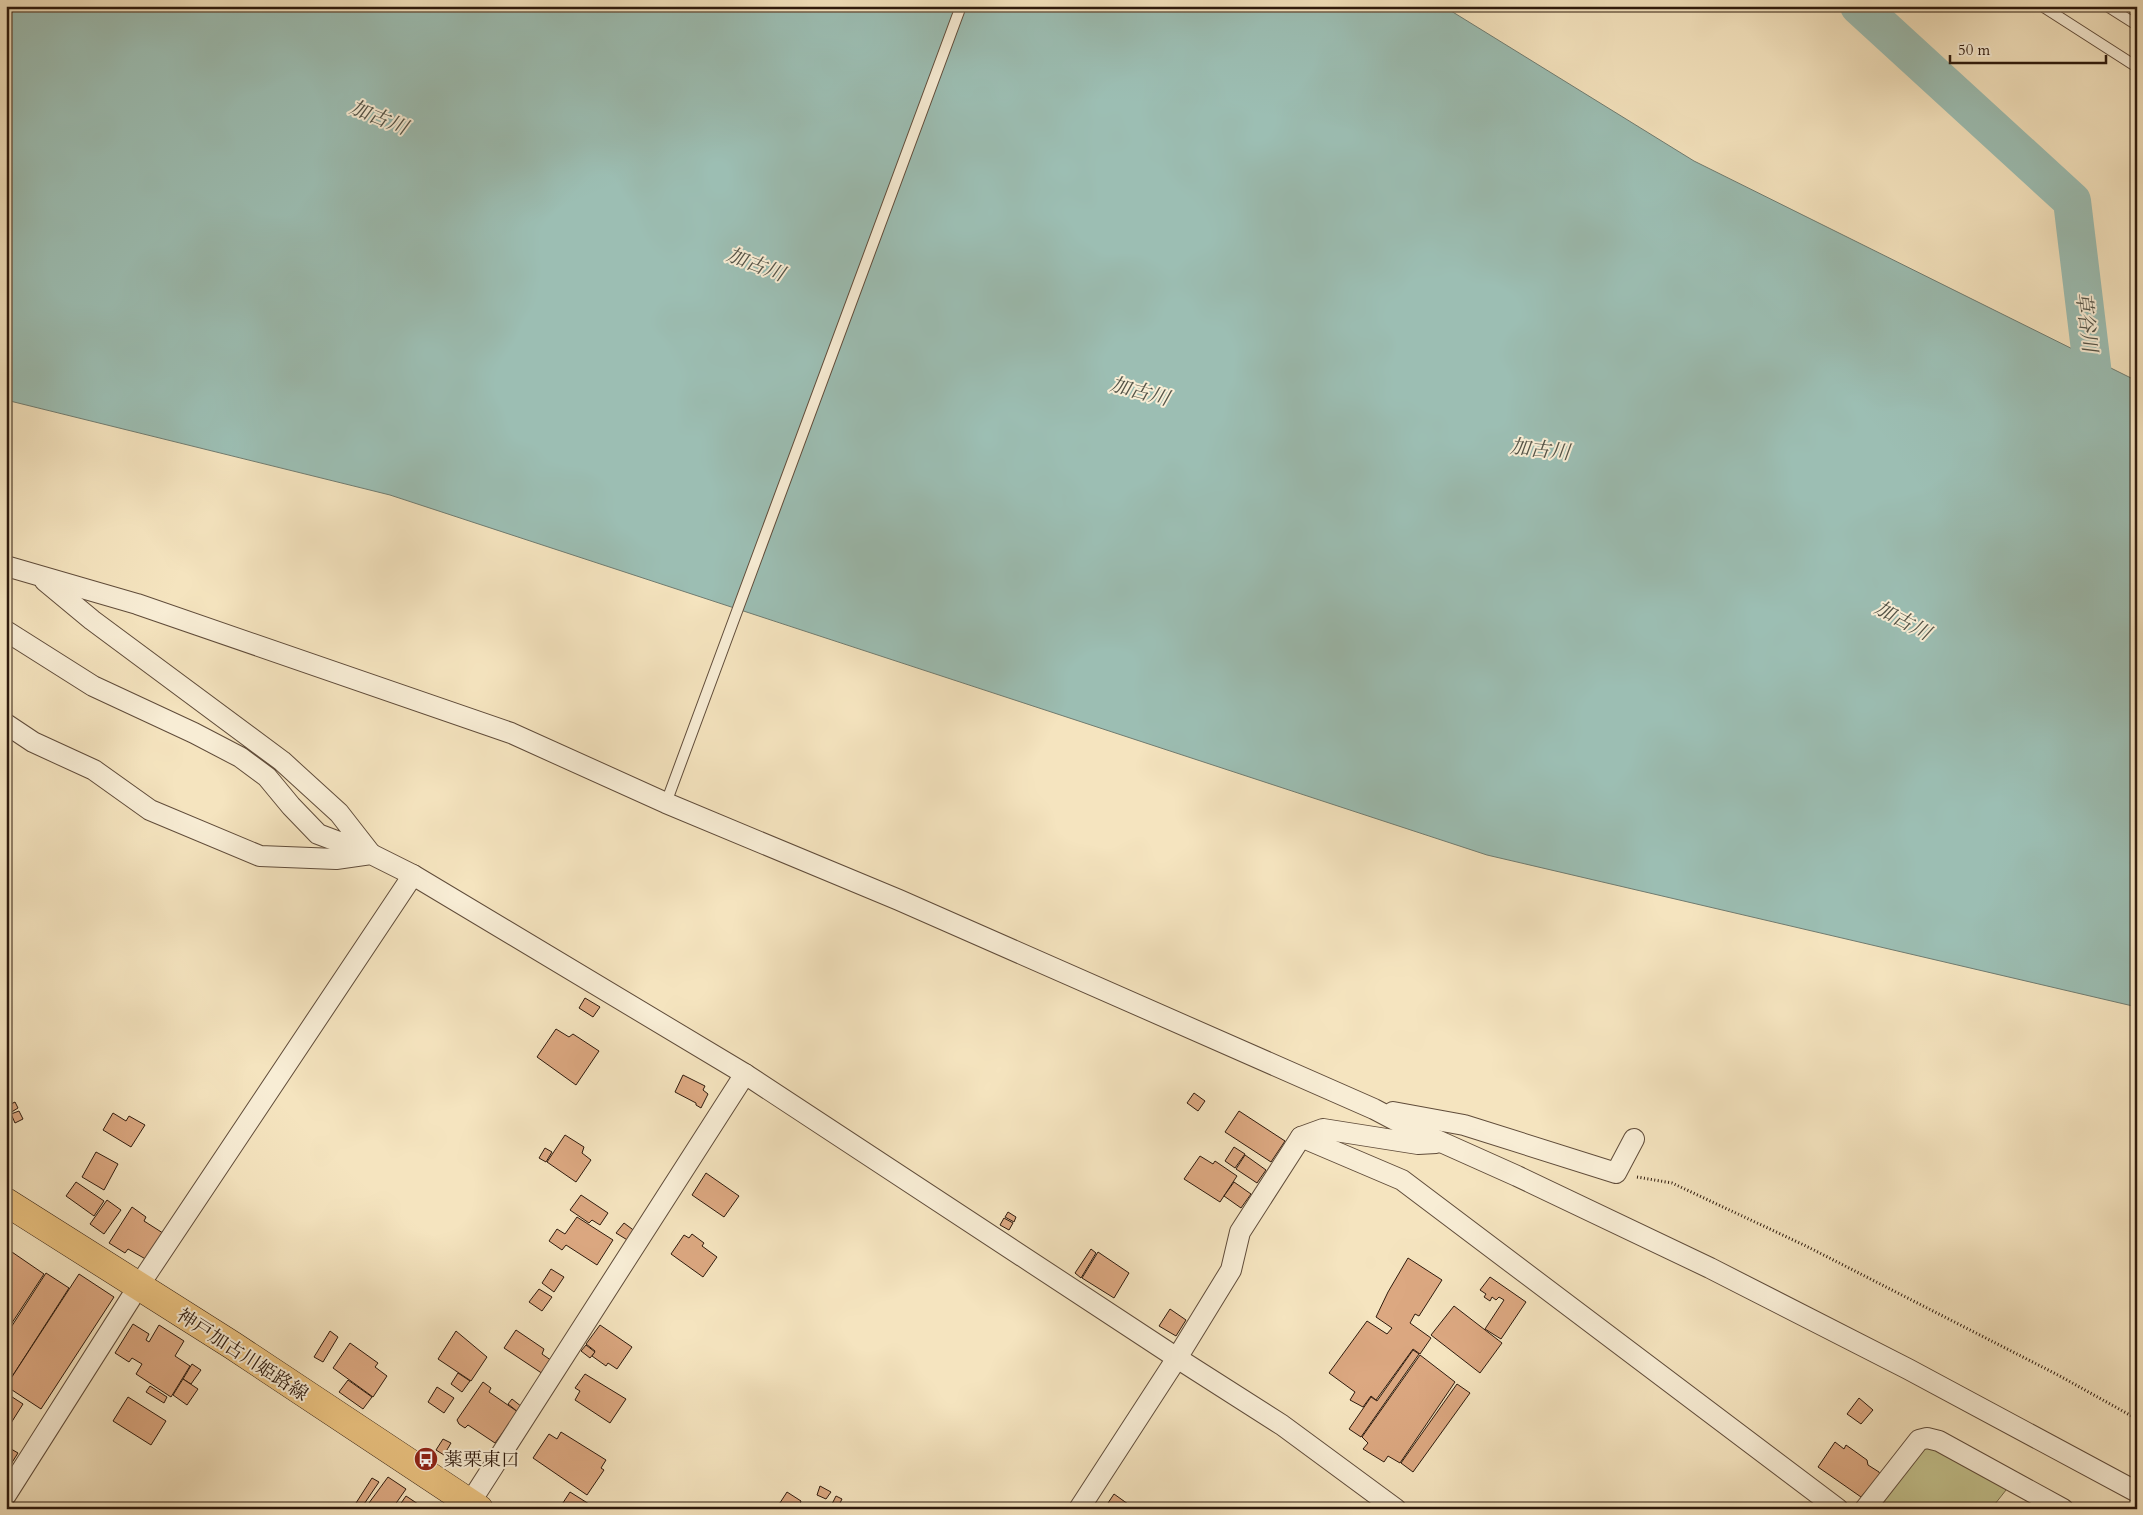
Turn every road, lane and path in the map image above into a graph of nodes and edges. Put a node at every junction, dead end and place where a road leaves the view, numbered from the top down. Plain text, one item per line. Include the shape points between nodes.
1 (961, 6) edge
2 (2042, 6) edge
3 (2107, 6) edge
4 (2137, 25) edge
5 (2137, 67) edge
6 (6, 566) edge
7 (38, 575) junction
8 (6, 631) edge
9 (6, 724) edge
10 (666, 803) junction
11 (370, 854) junction
12 (413, 875) junction
13 (745, 1074) junction
14 (1374, 1109) junction
15 (1301, 1136) junction
16 (1634, 1140) dead end
17 (1443, 1143) junction
18 (1616, 1173) junction
19 (6, 1202) edge
20 (138, 1287) junction
21 (1176, 1358) junction
22 (2137, 1419) edge
23 (2137, 1492) edge
24 (6, 1495) edge
25 (472, 1507) edge
26 (1078, 1509) edge
27 (1396, 1509) edge
28 (1838, 1509) edge
29 (1865, 1509) edge
30 (2063, 1509) edge

1 - 10 lane
2 - 5 lane
3 - 4 lane
6 - 7 street
7 - 10 street via 146,607 511,733
7 - 11 street via 92,620 282,761 339,813
8 - 11 street via 93,686 240,757 267,777 318,834
9 - 11 street via 33,742 94,770 150,810 260,856 336,859
10 - 14 street via 899,900
11 - 12 street
12 - 13 street
12 - 20 street
13 - 21 street
13 - 25 street
14 - 17 street
14 - 18 street via 1464,1125
15 - 17 street via 1323,1129 1418,1144
15 - 21 street via 1240,1232 1231,1270
15 - 28 street via 1402,1180
16 - 18 street
17 - 23 street via 1710,1268 1908,1369
18 - 22 path via 1672,1183 1699,1195 1806,1246
19 - 20 main road, 神戸加古川姫路線
20 - 24 street
20 - 25 main road, 神戸加古川姫路線
21 - 26 street
21 - 27 street via 1282,1425
29 - 30 street via 1919,1440 1927,1438 1939,1441

